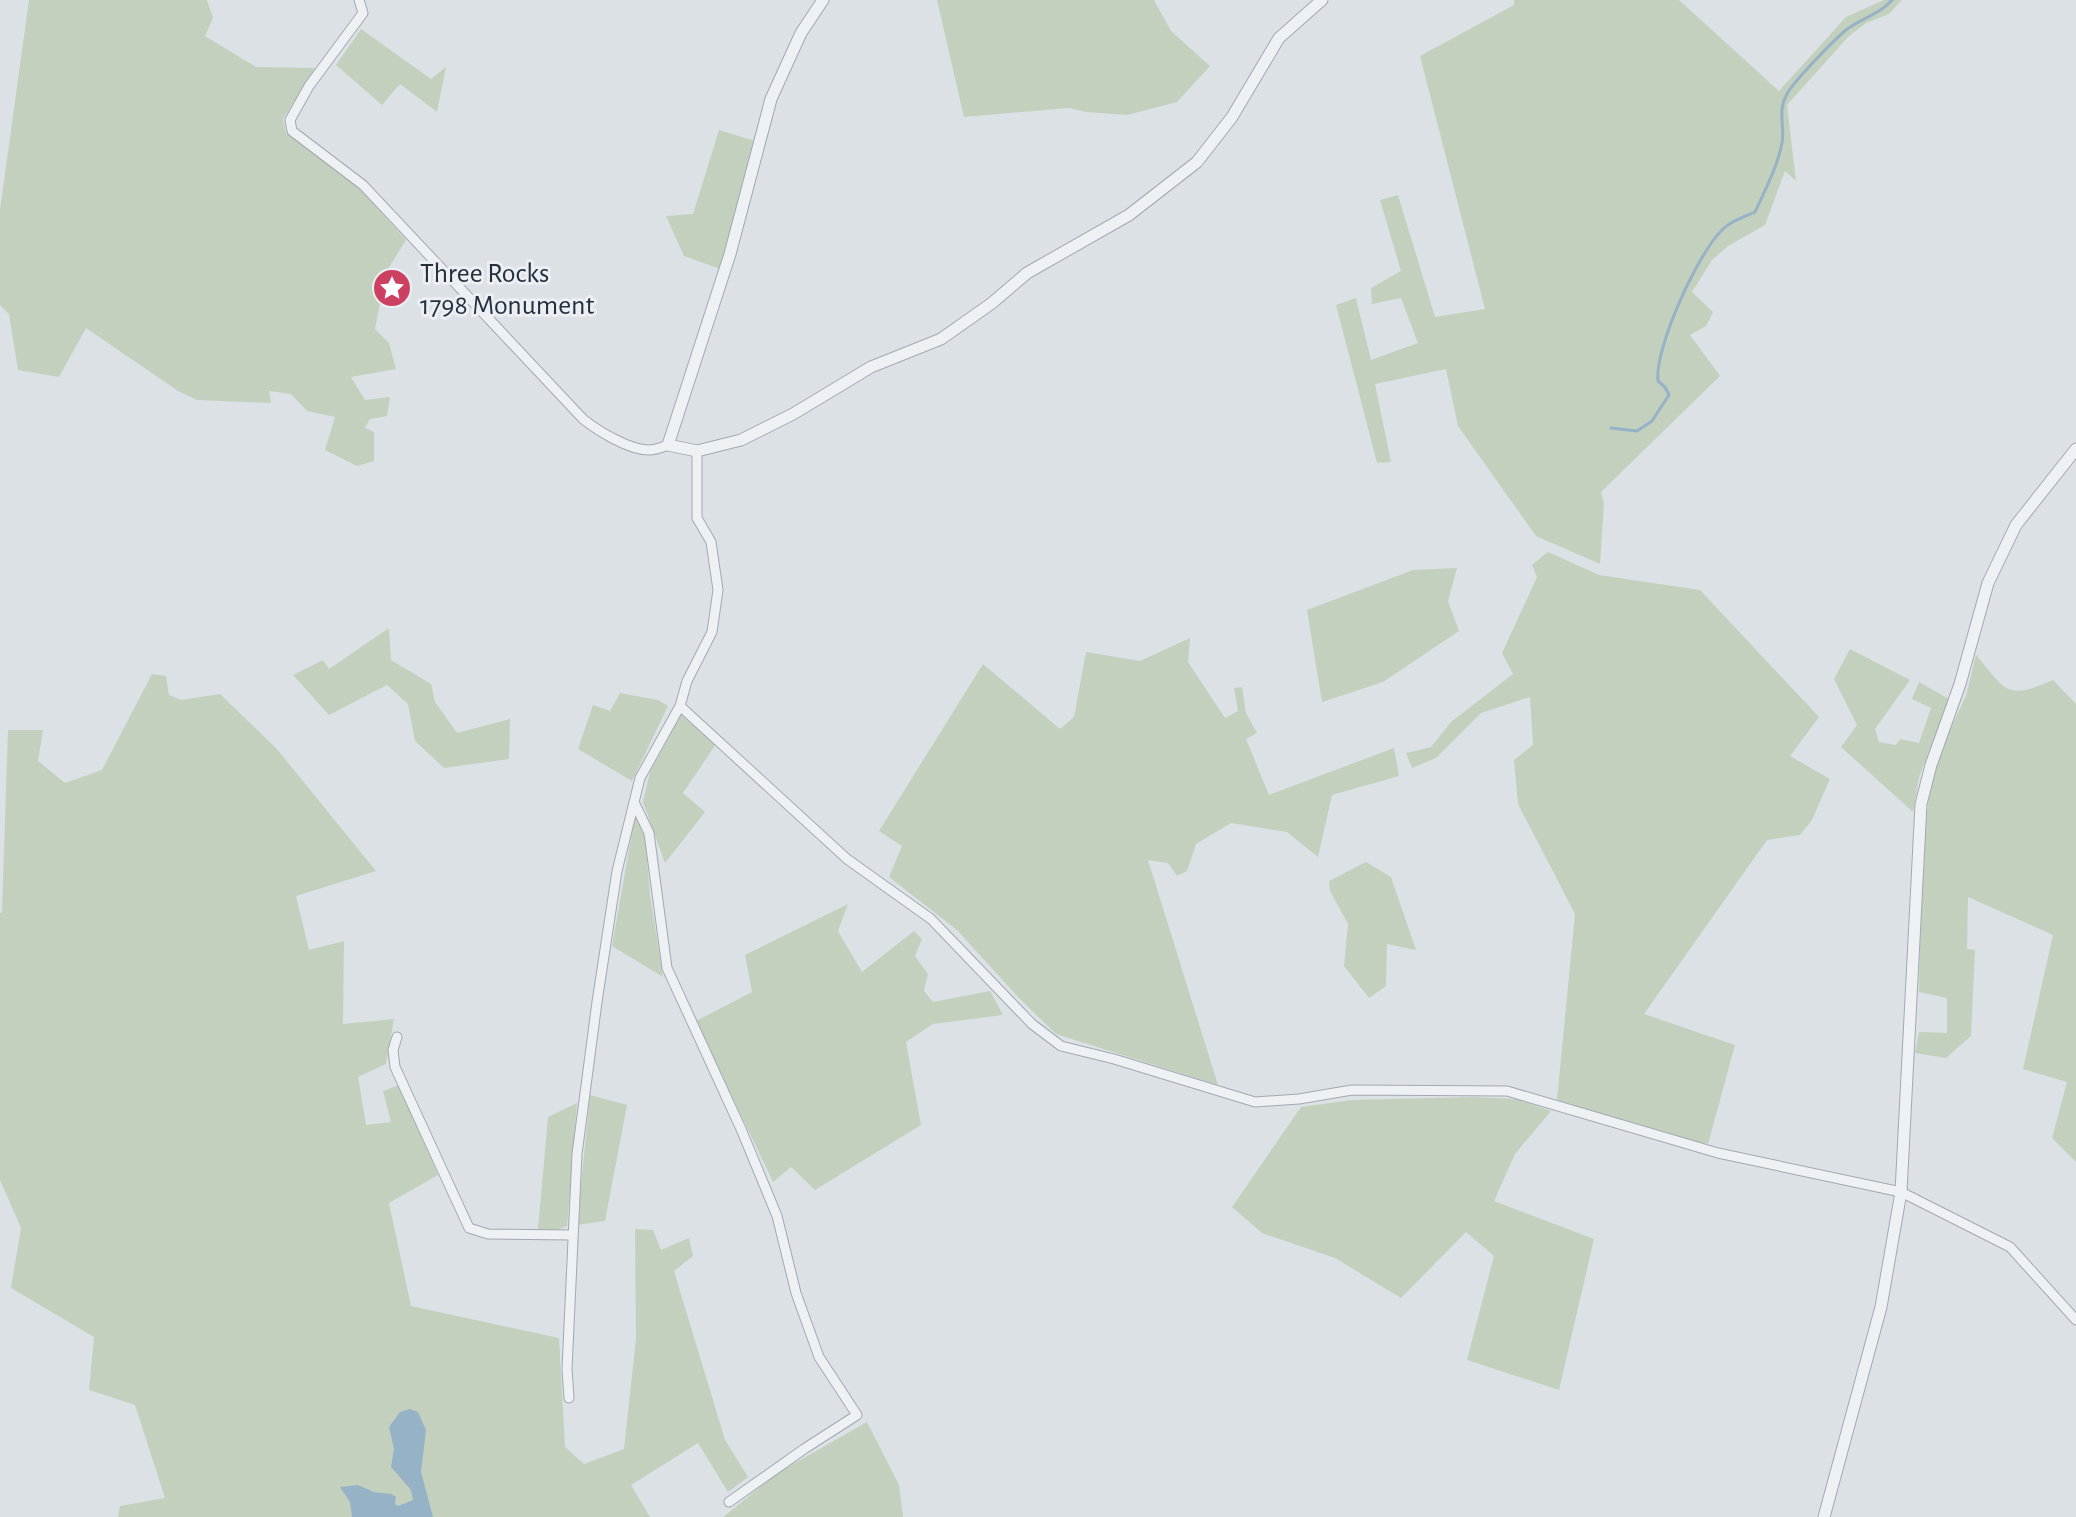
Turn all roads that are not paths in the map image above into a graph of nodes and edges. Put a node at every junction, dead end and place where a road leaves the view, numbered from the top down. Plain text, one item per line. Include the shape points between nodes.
1 (359, 0) edge
2 (823, 0) edge
3 (1322, 0) edge
4 (668, 445) junction
5 (2076, 449) edge
6 (697, 451) junction
7 (680, 706) junction
8 (634, 802) junction
9 (397, 1037) dead end
10 (1901, 1192) junction
11 (572, 1235) junction
12 (2076, 1320) edge
13 (569, 1398) dead end
14 (729, 1502) dead end
15 (1824, 1517) edge

1 - 4 street via 363,13 309,86 290,120 292,131 363,185 583,419 599,432 643,450
2 - 4 street via 801,33 771,99 730,254
3 - 6 street via 1279,38 1232,117 1197,162 1129,215 1027,273 941,339 871,367 741,440
4 - 6 street
5 - 10 street via 2016,525 1988,583 1921,804
6 - 7 street via 697,518 711,542 718,590 712,632
7 - 8 street via 640,778
7 - 10 street via 847,859 931,919 1032,1024 1061,1046 1255,1102 1352,1090 1507,1091 1718,1153
8 - 11 street via 617,871 597,1002
8 - 14 street via 649,833 667,968 777,1216 819,1357 857,1415
9 - 11 street via 395,1067 469,1228 488,1234
10 - 12 street via 2010,1247
10 - 15 street via 1881,1307
11 - 13 street

